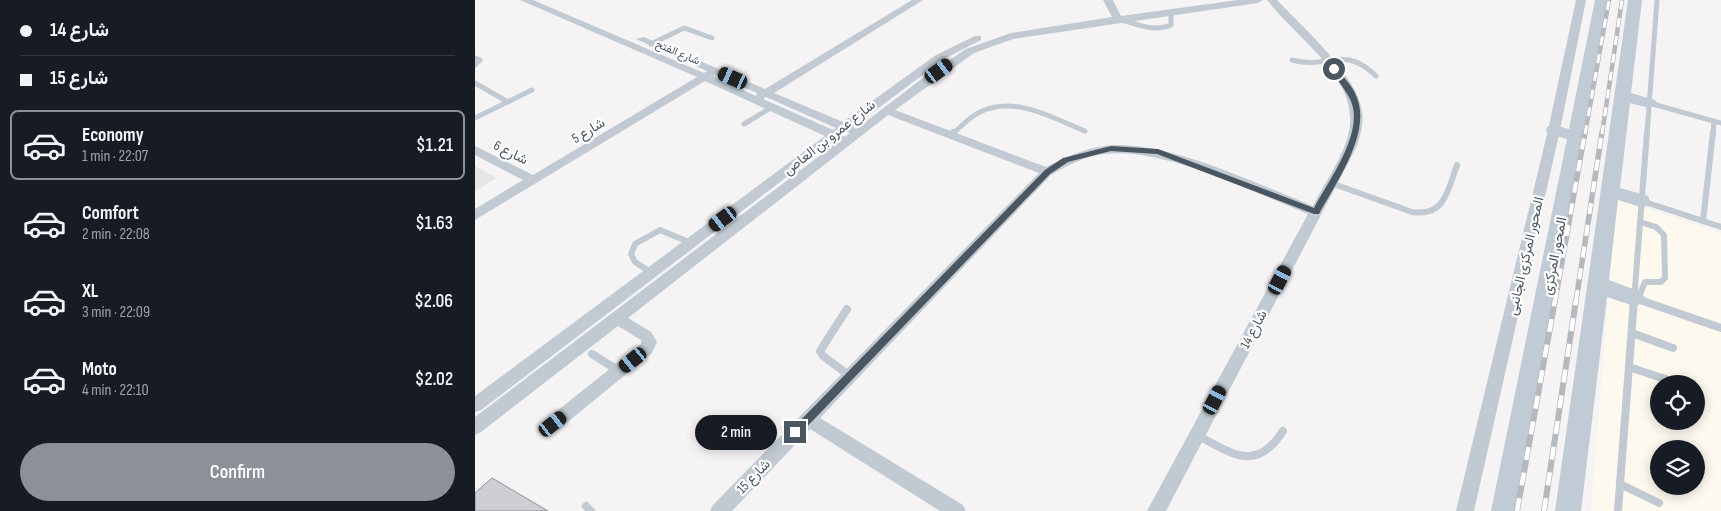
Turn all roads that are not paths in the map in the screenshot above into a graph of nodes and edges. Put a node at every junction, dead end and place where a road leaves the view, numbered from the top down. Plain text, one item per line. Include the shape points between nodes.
1 (525, 0) edge
2 (548, 0) edge
3 (918, 0) edge
4 (1108, 0) edge
5 (1203, 0) edge
6 (1258, 0) edge
7 (1272, 0) edge
8 (1581, 0) edge
9 (1602, 0) edge
10 (1635, 0) edge
11 (1657, 0) edge
12 (1116, 16) junction
13 (712, 38) dead end
14 (651, 44) junction
15 (475, 58) edge
16 (1292, 60) dead end
17 (1328, 62) junction
18 (475, 65) edge
19 (716, 70) junction
20 (1376, 76) dead end
21 (705, 77) junction
22 (475, 83) edge
23 (532, 90) dead end
24 (766, 92) junction
25 (1623, 96) junction
26 (755, 100) junction
27 (508, 102) junction
28 (1649, 103) junction
29 (772, 107) junction
30 (887, 111) junction
31 (475, 118) edge
32 (1717, 122) edge
33 (744, 124) dead end
34 (846, 127) junction
35 (1554, 130) junction
36 (1085, 131) dead end
37 (859, 133) junction
38 (834, 136) junction
39 (951, 136) junction
40 (1577, 137) junction
41 (847, 142) junction
42 (475, 150) edge
43 (1457, 165) dead end
44 (1047, 172) junction
45 (533, 180) junction
46 (1331, 183) junction
47 (1610, 191) junction
48 (1641, 201) junction
49 (1316, 212) junction
50 (475, 214) edge
51 (1703, 221) junction
52 (1640, 222) junction
53 (1721, 227) edge
54 (691, 243) junction
55 (652, 273) junction
56 (1598, 285) junction
57 (1634, 298) junction
58 (847, 309) dead end
59 (617, 318) junction
60 (1721, 328) edge
61 (1632, 333) junction
62 (1673, 348) dead end
63 (592, 354) dead end
64 (1629, 367) junction
65 (619, 372) junction
66 (1653, 375) edge
67 (850, 376) junction
68 (475, 405) edge
69 (808, 419) junction
70 (553, 424) dead end
71 (475, 427) edge
72 (1283, 431) dead end
73 (1197, 434) junction
74 (1620, 484) junction
75 (1659, 503) dead end
76 (719, 511) edge
77 (957, 511) edge
78 (1157, 511) edge
79 (1465, 511) edge
80 (1504, 511) edge
81 (1568, 511) edge
82 (1619, 511) edge

1 - 21 street, شارع الفتح
2 - 14 street, شارع الفتح
3 - 24 street
4 - 12 street
5 - 12 street, شارع عمرو بن العاص
6 - 12 street, شارع عمرو بن العاص
7 - 17 street, شارع 14
8 - 35 street, المحور المركزى الجانبى
9 - 40 main road, المحور المركزى
10 - 25 main road
11 - 28 lane
12 - 30 street, شارع عمرو بن العاص via 989,43 951,62
12 - 34 street, شارع عمرو بن العاص via 1005,29 960,46 914,75
13 - 14 lane via 684,28
14 - 19 street, شارع الفتح
15 - 18 lane via 480,60
16 - 17 lane via 1310,64
17 - 20 lane via 1355,60
17 - 46 street, شارع 14 via 1352,93 1357,110 1357,128 1351,146
19 - 21 street, شارع 5
19 - 24 street, شارع الفتح
21 - 26 street, شارع الفتح
21 - 45 street, شارع 5
22 - 27 lane
23 - 27 lane
24 - 26 street
24 - 34 street, شارع الفتح
25 - 28 main road
25 - 47 main road
26 - 29 street, شارع الفتح
27 - 31 lane
28 - 32 lane
28 - 48 lane
29 - 33 lane
29 - 38 street, شارع الفتح
30 - 37 street, شارع عمرو بن العاص
30 - 39 street
32 - 51 lane
34 - 37 street, شارع الفتح
34 - 38 street, شارع عمرو بن العاص
35 - 40 main road
35 - 79 street, المحور المركزى الجانبى
36 - 39 lane via 1017,107 1003,106 979,111
37 - 41 street, شارع عمرو بن العاص
38 - 41 street, شارع الفتح
38 - 54 street, شارع عمرو بن العاص
39 - 44 street
40 - 80 main road, المحور المركزى
41 - 59 street, شارع عمرو بن العاص
42 - 45 street, شارع 6
43 - 46 lane via 1439,207 1426,214
44 - 49 street, شارع 15 via 1066,160 1111,148 1158,152
44 - 67 street, شارع 15
45 - 50 street, شارع 5
46 - 49 street, شارع 14
47 - 48 main road
47 - 56 main road
48 - 51 lane
48 - 52 lane
49 - 73 street, شارع 14
51 - 53 lane
52 - 57 lane
52 - 57 lane via 1656,227 1664,235 1665,278 1661,282 1645,282 1640,294
54 - 55 street, شارع عمرو بن العاص
54 - 55 lane via 660,230 635,244 631,254 635,262
55 - 68 street, شارع عمرو بن العاص
56 - 57 main road
56 - 81 main road
57 - 60 lane
57 - 61 lane
58 - 67 lane via 820,351
59 - 65 street via 646,336 649,342 647,348
59 - 71 street, شارع عمرو بن العاص
61 - 62 lane
61 - 64 lane
63 - 65 lane
64 - 66 lane
64 - 74 lane
65 - 70 street
67 - 69 street, شارع 15
69 - 76 street, شارع 15
69 - 77 street
72 - 73 lane via 1276,446 1260,456 1241,457
73 - 78 street, شارع 14
74 - 75 lane
74 - 82 lane

